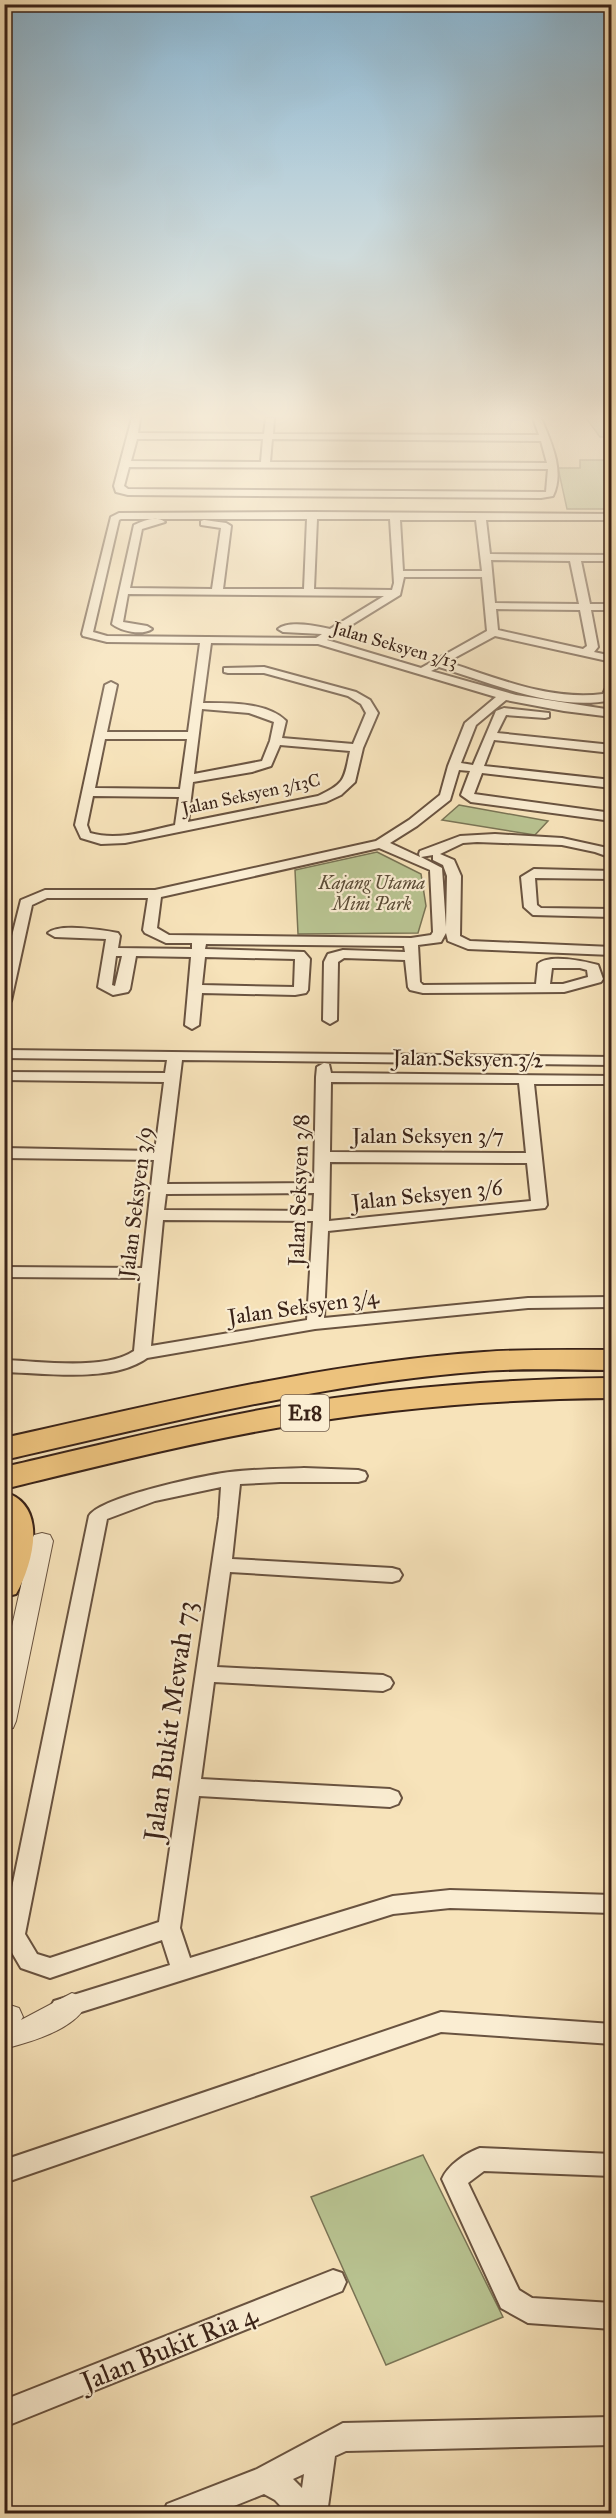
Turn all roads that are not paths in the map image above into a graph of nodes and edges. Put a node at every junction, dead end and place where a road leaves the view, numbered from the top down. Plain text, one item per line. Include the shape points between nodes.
1 (110, 536) edge
2 (135, 536) edge
3 (225, 536) edge
4 (311, 536) edge
5 (396, 536) edge
6 (484, 536) edge
7 (486, 557) junction
8 (575, 558) junction
9 (612, 558) edge
10 (397, 574) junction
11 (488, 574) junction
12 (125, 591) junction
13 (217, 592) junction
14 (309, 593) junction
15 (396, 593) junction
16 (490, 606) junction
17 (584, 607) junction
18 (612, 608) edge
19 (330, 632) junction
20 (493, 632) junction
21 (206, 639) junction
22 (318, 642) junction
23 (586, 652) junction
24 (612, 659) edge
25 (439, 663) junction
26 (228, 670) dead end
27 (423, 671) junction
28 (111, 685) dead end
29 (612, 686) edge
30 (504, 696) junction
31 (198, 706) junction
32 (612, 714) edge
33 (612, 723) edge
34 (100, 735) junction
35 (194, 735) junction
36 (490, 736) junction
37 (276, 741) junction
38 (357, 748) junction
39 (612, 749) edge
40 (454, 766) junction
41 (478, 769) junction
42 (187, 779) junction
43 (612, 784) edge
44 (88, 792) junction
45 (185, 793) junction
46 (612, 817) edge
47 (181, 828) junction
48 (380, 844) junction
49 (612, 854) edge
50 (430, 857) junction
51 (612, 875) edge
52 (155, 894) junction
53 (612, 914) edge
54 (55, 933) dead end
55 (199, 946) junction
56 (411, 949) junction
57 (612, 951) edge
58 (110, 952) junction
59 (130, 952) junction
60 (543, 988) dead end
61 (195, 989) junction
62 (4, 1001) edge
63 (330, 1020) dead end
64 (192, 1025) dead end
65 (4, 1054) edge
66 (175, 1055) junction
67 (324, 1057) junction
68 (612, 1060) edge
69 (4, 1076) edge
70 (323, 1077) junction
71 (173, 1078) junction
72 (526, 1079) junction
73 (612, 1080) edge
74 (4, 1153) edge
75 (163, 1156) junction
76 (322, 1157) junction
77 (533, 1158) junction
78 (322, 1188) junction
79 (159, 1189) junction
80 (155, 1215) junction
81 (321, 1221) junction
82 (4, 1272) edge
83 (149, 1273) junction
84 (612, 1302) edge
85 (315, 1324) junction
86 (142, 1353) junction
87 (612, 1360) edge
88 (4, 1366) edge
89 (612, 1388) edge
90 (612, 1404) edge
91 (217, 1429) junction
92 (4, 1449) edge
93 (358, 1476) dead end
94 (4, 1478) edge
95 (231, 1478) junction
96 (4, 1503) edge
97 (42, 1541) dead end
98 (221, 1565) junction
99 (393, 1575) dead end
100 (4, 1585) edge
101 (205, 1674) junction
102 (383, 1683) dead end
103 (6, 1712) edge
104 (189, 1787) junction
105 (390, 1798) dead end
106 (612, 1904) edge
107 (169, 1928) junction
108 (183, 1970) junction
109 (72, 2005) joint
110 (10, 2022) edge
111 (612, 2034) edge
112 (612, 2165) edge
113 (4, 2172) edge
114 (333, 2282) dead end
115 (612, 2316) edge
116 (4, 2414) edge
117 (612, 2431) edge
118 (323, 2450) junction
119 (265, 2480) junction
120 (177, 2514) edge
121 (307, 2514) edge
122 (313, 2514) edge

1 - 21 street, Jalan Seksyen 3/13 via 87,634
2 - 12 street
3 - 13 street
4 - 14 street
5 - 10 street
6 - 7 street
7 - 8 street
7 - 11 street
8 - 9 street
8 - 17 street
10 - 11 street
10 - 15 street
11 - 16 street
12 - 13 street
12 - 19 street via 117,624 128,628
13 - 14 street
14 - 15 street
15 - 19 street
16 - 17 street
16 - 20 street
17 - 18 street
17 - 23 street via 593,647
19 - 22 street
20 - 23 street
20 - 25 street
21 - 22 street, Jalan Seksyen 3/13
21 - 31 street
22 - 27 street, Jalan Seksyen 3/13
23 - 24 street
25 - 27 street
25 - 29 street via 562,697 599,699 608,697
26 - 38 street, Jalan Seksyen 3/13C via 264,670 352,694 366,702 372,713
27 - 30 street, Jalan Seksyen 3/13
28 - 34 street, Jalan Seksyen 3/13C
30 - 32 street, Jalan Seksyen 3/13
30 - 40 street via 471,723
31 - 35 street
31 - 37 street via 230,706 266,713 280,721
33 - 36 street via 509,710 500,713
34 - 35 street
34 - 44 street, Jalan Seksyen 3/13C
35 - 42 street
36 - 39 street
36 - 41 street
37 - 38 street
37 - 42 street via 267,763
38 - 47 street, Jalan Seksyen 3/13C via 349,782 322,799
40 - 41 street
40 - 48 street via 446,797
41 - 43 street
41 - 46 street via 467,795 475,799
42 - 45 street
44 - 45 street
44 - 47 street, Jalan Seksyen 3/13C via 81,825 86,835 101,840 125,840
45 - 47 street
48 - 50 street
48 - 52 street
49 - 50 street via 590,845 510,838 461,839
50 - 56 street via 436,868 440,932 436,939
50 - 57 street via 449,863 454,876 453,938 460,942
51 - 53 street via 534,873 528,877 531,907 538,912
52 - 55 street via 150,930 166,939
52 - 62 street via 45,894 26,903
54 - 58 street via 113,936
55 - 56 street
55 - 59 street
55 - 61 street
55 - 61 street via 299,955 303,959 302,986 295,992
56 - 60 street via 415,987
56 - 63 street via 333,957
58 - 59 street
58 - 59 street via 105,987 113,991 123,989
61 - 64 street
65 - 66 street
66 - 67 street
66 - 71 street, Jalan Seksyen 3/9
67 - 68 street
67 - 70 street, Jalan Seksyen 3/8
69 - 71 street
70 - 72 street, Jalan Seksyen 3/2
70 - 76 street, Jalan Seksyen 3/8
71 - 75 street, Jalan Seksyen 3/9
72 - 73 street, Jalan Seksyen 3/2
72 - 77 street
74 - 75 street
75 - 79 street, Jalan Seksyen 3/9
76 - 77 street, Jalan Seksyen 3/7
76 - 78 street, Jalan Seksyen 3/8
77 - 81 street, Jalan Seksyen 3/6 via 539,1205
78 - 79 street
78 - 81 street, Jalan Seksyen 3/8
79 - 80 street, Jalan Seksyen 3/9
80 - 81 street, Jalan Seksyen 3/6
80 - 83 street, Jalan Seksyen 3/9
81 - 85 street, Jalan Seksyen 3/8
82 - 83 street
83 - 86 street, Jalan Seksyen 3/9
84 - 85 street, Jalan Seksyen 3/4 via 528,1303
85 - 86 street, Jalan Seksyen 3/4
86 - 88 street, Jalan Seksyen 3/4 via 129,1363 110,1367
87 - 92 highway, E18 via 468,1362 385,1372 264,1391
89 - 91 highway, E18 via 408,1399
90 - 91 highway via 409,1416 304,1428
91 - 94 highway, E18
93 - 95 street via 294,1473
95 - 98 street, Jalan Bukit Mewah 73
95 - 107 street via 112,1507 98,1516 14,1935 28,1961 50,1968
96 - 100 highway via 14,1511 19,1527
97 - 103 street
98 - 99 street
98 - 101 street, Jalan Bukit Mewah 73
101 - 102 street
101 - 104 street, Jalan Bukit Mewah 73
104 - 105 street
104 - 107 street, Jalan Bukit Mewah 73
106 - 108 street via 450,1899 393,1905
107 - 108 street, Jalan Bukit Mewah 73
108 - 109 street
109 - 110 street via 34,2028
111 - 113 street via 441,2022
112 - 115 street via 480,2159 454,2179 510,2299 528,2310
114 - 116 street, Jalan Bukit Ria 4
117 - 118 street via 343,2437
118 - 119 street
118 - 122 street
119 - 120 street
119 - 121 street via 285,2490

